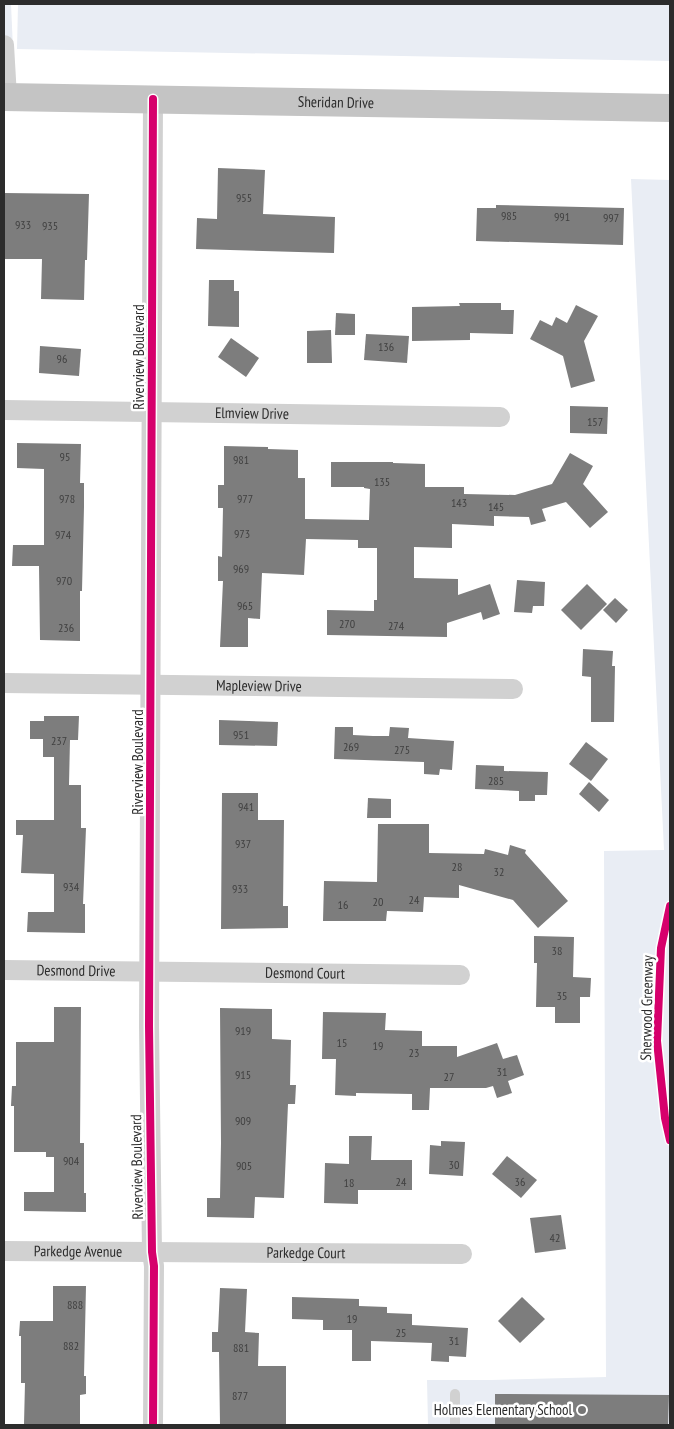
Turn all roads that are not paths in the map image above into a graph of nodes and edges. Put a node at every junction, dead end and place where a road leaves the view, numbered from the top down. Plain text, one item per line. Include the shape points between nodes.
1 (4, 45) edge
2 (5, 97) edge
3 (153, 99) junction
4 (670, 108) edge
5 (4, 410) edge
6 (153, 413) junction
7 (500, 417) dead end
8 (4, 683) edge
9 (152, 685) junction
10 (513, 689) dead end
11 (4, 970) edge
12 (150, 971) junction
13 (460, 975) dead end
14 (4, 1251) edge
15 (152, 1252) junction
16 (462, 1254) dead end
17 (455, 1394) dead end
18 (153, 1425) edge
19 (456, 1425) edge

1 - 2 street
2 - 3 main road, Sheridan Drive
3 - 4 main road, Sheridan Drive
3 - 6 street, Riverview Boulevard
5 - 6 street, Elmview Drive
6 - 7 street, Elmview Drive
6 - 9 street, Riverview Boulevard
8 - 9 street, Mapleview Drive
9 - 10 street, Mapleview Drive
9 - 12 street, Riverview Boulevard
11 - 12 street, Desmond Drive
12 - 13 street, Desmond Court
12 - 15 street, Riverview Boulevard
14 - 15 street, Parkedge Avenue
15 - 16 street, Parkedge Court
15 - 18 street, Riverview Boulevard
17 - 19 lane

